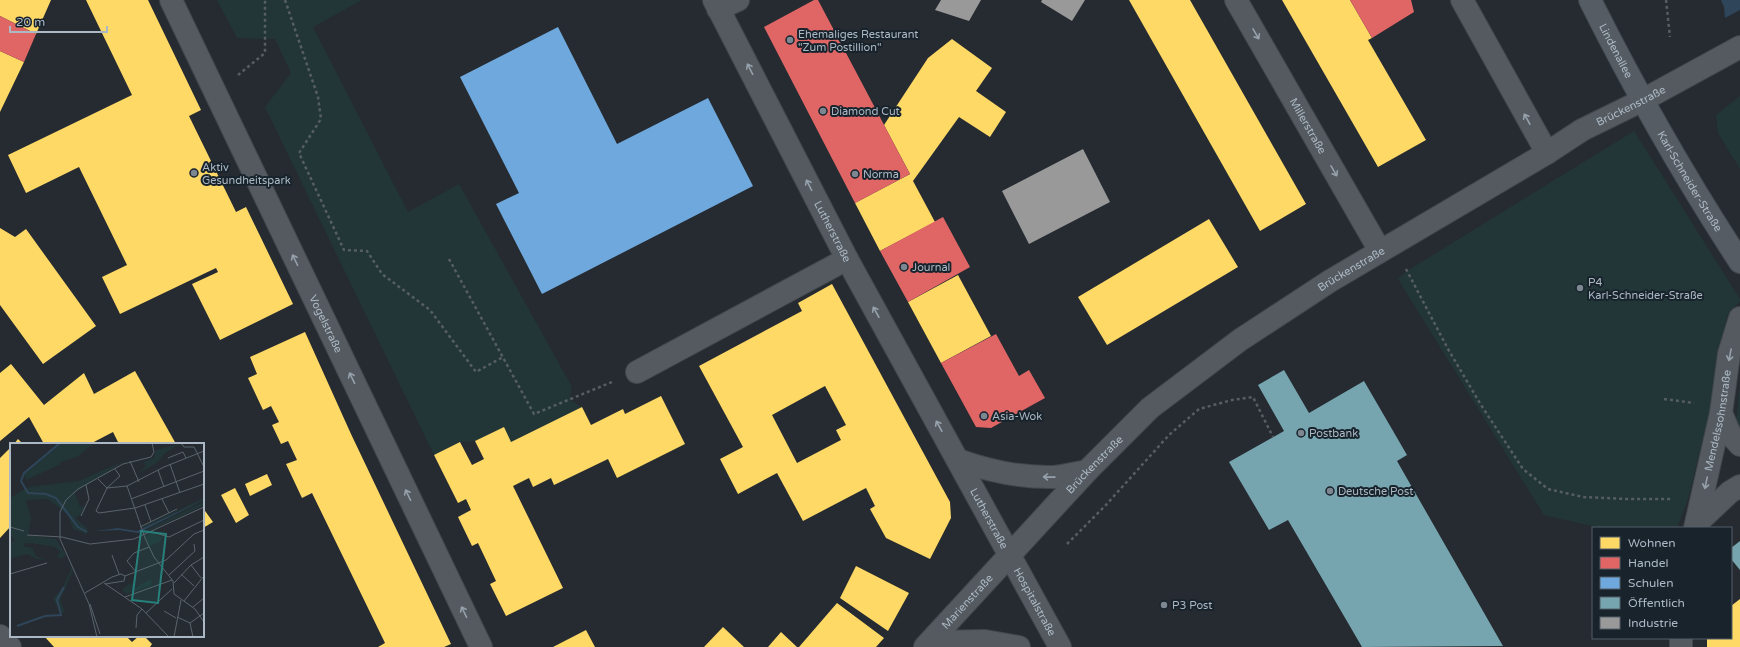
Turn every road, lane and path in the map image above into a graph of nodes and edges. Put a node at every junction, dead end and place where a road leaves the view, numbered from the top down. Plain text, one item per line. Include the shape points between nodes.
1 (171, 0) edge
2 (265, 0) edge
3 (285, 0) edge
4 (738, 0) edge
5 (1236, 0) edge
6 (1462, 0) edge
7 (1590, 0) edge
8 (1666, 0) edge
9 (716, 5) edge
10 (1670, 37) dead end
11 (1740, 47) edge
12 (265, 53) dead end
13 (1643, 100) junction
14 (1547, 153) junction
15 (1386, 248) junction
16 (449, 259) dead end
17 (847, 259) junction
18 (1740, 262) edge
19 (1740, 318) edge
20 (503, 357) junction
21 (637, 372) joint
22 (1721, 413) junction
23 (1273, 437) dead end
24 (1740, 445) edge
25 (958, 460) junction
26 (1087, 471) junction
27 (1740, 486) edge
28 (1703, 499) junction
29 (1696, 525) edge
30 (1067, 544) dead end
31 (1010, 556) junction
32 (0, 636) edge
33 (928, 645) edge
34 (10, 647) edge
35 (481, 647) edge
36 (1019, 647) edge
37 (1060, 647) edge

35 -> 1 street, Vogelstraße
2 - 12 path
3 - 20 path via 318,97 321,119 299,153 344,250 367,251 382,274 430,310 476,372
4 - 9 street
5 -> 15 street, Millerstraße
14 -> 6 street
7 - 13 main road, Lindenallee
8 - 10 path
17 -> 9 street, Lutherstraße
11 - 13 street, Brückenstraße
13 - 14 street, Brückenstraße via 1582,130
13 - 18 main road, Karl-Schneider-Straße
14 - 15 street, Brückenstraße
15 - 26 street, Brückenstraße via 1240,340 1150,408
15 - 28 path via 1407,270 1448,349 1523,469 1548,490 1583,497
16 - 20 path
17 - 21 street
25 -> 17 street, Lutherstraße
19 -> 22 street, Mendelssohnstraße via 1729,354
20 - 21 path via 534,414
22 - 24 street via 1730,434
22 -> 28 street, Mendelssohnstraße
23 - 30 path via 1253,398 1232,400 1199,409 1169,435
26 -> 25 street via 1055,477 1020,476 984,469
25 - 31 street, Lutherstraße
26 - 31 street, Brückenstraße
27 - 29 street, Mendelssohnstraße via 1730,492
28 - 29 street, Mendelssohnstraße
31 - 33 street, Marienstraße
31 - 37 street, Hospitalstraße
32 - 34 street
33 - 36 street via 985,641

